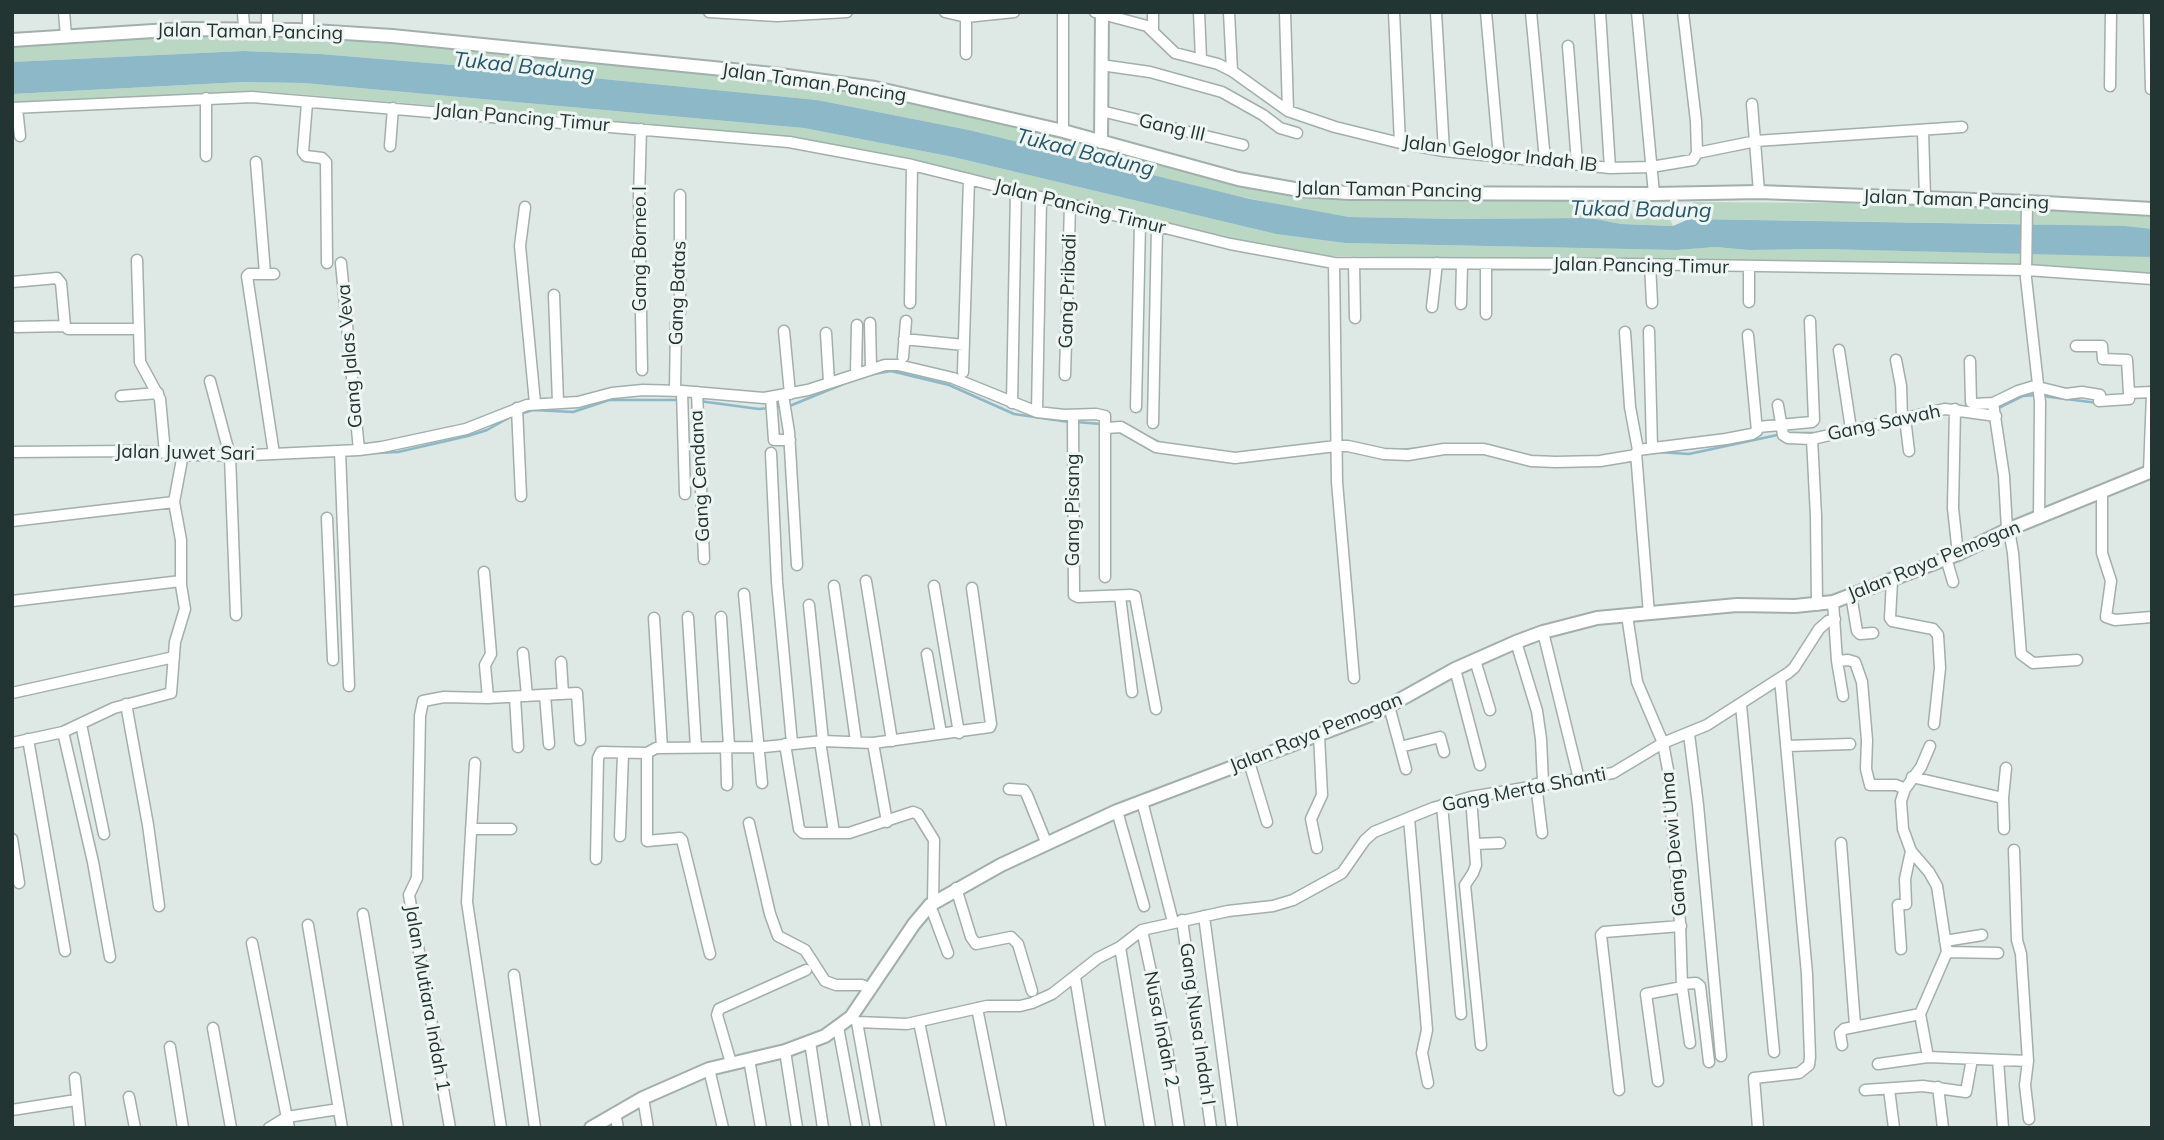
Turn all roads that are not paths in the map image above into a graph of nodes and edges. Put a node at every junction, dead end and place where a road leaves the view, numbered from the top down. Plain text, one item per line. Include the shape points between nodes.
1 (64, 12) edge
2 (243, 12) edge
3 (267, 12) edge
4 (308, 12) edge
5 (709, 12) edge
6 (847, 12) edge
7 (946, 12) edge
8 (1014, 12) edge
9 (1063, 12) edge
10 (1153, 12) edge
11 (1199, 12) edge
12 (1229, 12) edge
13 (1285, 12) edge
14 (1394, 12) edge
15 (1436, 12) edge
16 (1486, 12) edge
17 (1531, 12) edge
18 (1600, 12) edge
19 (1637, 12) edge
20 (1683, 12) edge
21 (2111, 12) edge
22 (2149, 12) edge
23 (836, 13) edge
24 (1100, 13) edge
25 (777, 14) edge
26 (807, 14) edge
27 (973, 15) edge
28 (244, 28) junction
29 (267, 29) junction
30 (308, 30) junction
31 (1153, 31) junction
32 (66, 36) junction
33 (12, 40) edge
34 (1568, 46) dead end
35 (966, 54) dead end
36 (1201, 59) junction
37 (1101, 65) junction
38 (1232, 71) junction
39 (2110, 86) dead end
40 (2151, 89) edge
41 (206, 98) junction
42 (307, 103) junction
43 (1752, 104) dead end
44 (15, 108) edge
45 (393, 108) junction
46 (1101, 111) junction
47 (1289, 111) junction
48 (1962, 127) dead end
49 (641, 129) junction
50 (1063, 131) junction
51 (1923, 131) junction
52 (1297, 134) dead end
53 (20, 136) dead end
54 (1756, 141) junction
55 (1101, 142) junction
56 (1400, 143) junction
57 (1243, 145) dead end
58 (390, 146) dead end
59 (1444, 151) junction
60 (1697, 153) junction
61 (206, 156) dead end
62 (1499, 157) junction
63 (1545, 160) junction
64 (256, 162) dead end
65 (1577, 163) junction
66 (912, 166) junction
67 (1651, 167) junction
68 (1610, 168) junction
69 (969, 179) junction
70 (1016, 191) junction
71 (1759, 192) junction
72 (680, 194) dead end
73 (1654, 194) junction
74 (1041, 198) junction
75 (1925, 198) junction
76 (2027, 205) junction
77 (1070, 206) junction
78 (525, 207) dead end
79 (2152, 209) edge
80 (1140, 223) junction
81 (1157, 227) junction
82 (137, 260) dead end
83 (1334, 262) junction
84 (327, 263) dead end
85 (341, 263) dead end
86 (1354, 263) junction
87 (1437, 263) junction
88 (1462, 264) junction
89 (1650, 264) junction
90 (1486, 265) junction
91 (1749, 267) junction
92 (2026, 270) junction
93 (2152, 279) edge
94 (12, 282) edge
95 (554, 296) dead end
96 (1749, 302) dead end
97 (910, 303) dead end
98 (1652, 303) dead end
99 (1461, 304) dead end
100 (1432, 307) dead end
101 (1486, 314) dead end
102 (1355, 318) dead end
103 (906, 321) dead end
104 (1810, 321) dead end
105 (870, 323) dead end
106 (857, 325) dead end
107 (65, 326) junction
108 (16, 327) dead end
109 (138, 330) junction
110 (783, 331) dead end
111 (1649, 331) dead end
112 (1625, 332) dead end
113 (826, 333) dead end
114 (1748, 335) dead end
115 (904, 339) junction
116 (964, 345) junction
117 (2076, 346) dead end
118 (1839, 350) dead end
119 (903, 357) dead end
120 (1896, 360) dead end
121 (1970, 361) dead end
122 (871, 369) junction
123 (642, 370) dead end
124 (963, 372) dead end
125 (856, 373) junction
126 (1065, 375) dead end
127 (210, 381) dead end
128 (829, 382) junction
129 (2038, 386) junction
130 (158, 393) junction
131 (2129, 393) junction
132 (680, 395) junction
133 (121, 396) dead end
134 (2151, 397) edge
135 (697, 398) junction
136 (786, 399) junction
137 (558, 402) junction
138 (771, 403) junction
139 (1012, 403) junction
140 (535, 404) junction
141 (1778, 405) dead end
142 (1136, 407) dead end
143 (1955, 409) junction
144 (1995, 410) junction
145 (518, 411) junction
146 (1037, 412) junction
147 (1902, 415) junction
148 (1073, 419) junction
149 (1153, 423) dead end
150 (1850, 423) junction
151 (1106, 424) junction
152 (1758, 427) junction
153 (1782, 430) junction
154 (1812, 439) junction
155 (790, 440) junction
156 (1337, 443) junction
157 (1652, 447) junction
158 (359, 450) junction
159 (1909, 451) dead end
160 (12, 452) edge
161 (1637, 452) junction
162 (165, 453) junction
163 (340, 453) junction
164 (771, 453) dead end
165 (274, 454) junction
166 (181, 459) junction
167 (230, 459) junction
168 (2151, 471) edge
169 (2102, 491) junction
170 (685, 494) dead end
171 (521, 496) dead end
172 (174, 502) junction
173 (327, 518) dead end
174 (2039, 518) junction
175 (12, 521) edge
176 (2008, 530) junction
177 (344, 544) junction
178 (328, 545) junction
179 (1952, 556) junction
180 (704, 559) dead end
181 (797, 565) dead end
182 (484, 572) dead end
183 (1105, 577) dead end
184 (866, 580) dead end
185 (181, 581) junction
186 (1892, 581) junction
187 (1953, 582) dead end
188 (834, 586) dead end
189 (934, 586) dead end
190 (972, 588) dead end
191 (744, 594) dead end
192 (1851, 595) junction
193 (1120, 596) junction
194 (12, 601) edge
195 (809, 605) dead end
196 (1817, 605) junction
197 (1834, 611) junction
198 (1649, 614) junction
199 (236, 615) dead end
200 (1627, 615) junction
201 (688, 617) dead end
202 (721, 617) dead end
203 (2152, 617) edge
204 (654, 618) dead end
205 (1543, 632) junction
206 (1872, 633) dead end
207 (1516, 642) junction
208 (523, 653) dead end
209 (928, 654) dead end
210 (174, 657) junction
211 (333, 660) dead end
212 (1475, 660) junction
213 (2077, 660) dead end
214 (1838, 661) junction
215 (561, 662) dead end
216 (1455, 669) junction
217 (1354, 678) dead end
218 (1780, 678) junction
219 (349, 686) dead end
220 (1132, 692) dead end
221 (12, 693) edge
222 (563, 694) junction
223 (545, 695) junction
224 (527, 696) junction
225 (1843, 696) dead end
226 (515, 697) junction
227 (488, 698) junction
228 (126, 704) junction
229 (1741, 705) junction
230 (1389, 706) junction
231 (1156, 709) dead end
232 (1490, 710) dead end
233 (82, 724) junction
234 (1934, 724) dead end
235 (63, 732) junction
236 (941, 733) junction
237 (959, 733) junction
238 (1689, 734) junction
239 (1319, 735) junction
240 (28, 739) junction
241 (580, 740) dead end
242 (821, 741) junction
243 (856, 741) junction
244 (892, 741) junction
245 (12, 743) edge
246 (788, 743) junction
247 (873, 743) junction
248 (1663, 743) junction
249 (549, 744) dead end
250 (1850, 744) dead end
251 (727, 746) junction
252 (1787, 746) junction
253 (1930, 746) dead end
254 (518, 747) dead end
255 (696, 747) junction
256 (759, 747) junction
257 (1400, 747) junction
258 (662, 748) junction
259 (1444, 752) dead end
260 (623, 753) junction
261 (646, 753) junction
262 (1249, 762) junction
263 (475, 763) dead end
264 (1480, 765) dead end
265 (2006, 768) dead end
266 (1406, 769) dead end
267 (1578, 775) junction
268 (1912, 777) junction
269 (1541, 780) junction
270 (762, 783) dead end
271 (727, 786) dead end
272 (1009, 789) dead end
273 (1905, 789) junction
274 (1471, 797) junction
275 (2003, 798) junction
276 (1142, 802) junction
277 (1442, 805) junction
278 (1116, 811) junction
279 (1409, 818) junction
280 (887, 822) junction
281 (1267, 822) dead end
282 (749, 823) dead end
283 (471, 829) junction
284 (511, 829) dead end
285 (2004, 829) dead end
286 (834, 833) junction
287 (1542, 833) dead end
288 (104, 834) dead end
289 (620, 836) dead end
290 (12, 839) edge
291 (1046, 842) junction
292 (1500, 843) dead end
293 (1475, 844) junction
294 (1841, 844) dead end
295 (1317, 848) dead end
296 (2014, 850) dead end
297 (1911, 851) junction
298 (596, 859) dead end
299 (19, 883) dead end
300 (956, 888) junction
301 (932, 904) junction
302 (159, 906) dead end
303 (1144, 906) dead end
304 (363, 914) dead end
305 (1204, 916) junction
306 (1175, 919) junction
307 (308, 925) dead end
308 (1681, 926) junction
309 (1142, 930) junction
310 (1982, 935) dead end
311 (252, 943) dead end
312 (1946, 946) junction
313 (1120, 947) junction
314 (1901, 948) dead end
315 (65, 951) dead end
316 (948, 953) dead end
317 (1998, 953) dead end
318 (710, 954) dead end
319 (110, 957) dead end
320 (806, 970) dead end
321 (514, 975) dead end
322 (1075, 978) junction
323 (1682, 986) junction
324 (871, 989) junction
325 (1032, 991) dead end
326 (977, 1008) junction
327 (1461, 1014) dead end
328 (1920, 1014) junction
329 (854, 1020) junction
330 (919, 1022) junction
331 (1855, 1025) junction
332 (838, 1027) junction
333 (213, 1028) dead end
334 (810, 1042) junction
335 (1690, 1043) dead end
336 (1481, 1045) dead end
337 (1842, 1045) dead end
338 (170, 1047) dead end
339 (785, 1051) junction
340 (1774, 1052) dead end
341 (1721, 1056) dead end
342 (1928, 1057) junction
343 (749, 1059) junction
344 (1972, 1059) junction
345 (1998, 1060) junction
346 (2028, 1061) junction
347 (1709, 1062) dead end
348 (731, 1063) junction
349 (1878, 1064) dead end
350 (709, 1069) junction
351 (75, 1078) dead end
352 (1658, 1081) dead end
353 (1428, 1083) dead end
354 (1938, 1087) junction
355 (1889, 1089) junction
356 (1619, 1090) dead end
357 (1865, 1090) dead end
358 (130, 1097) dead end
359 (643, 1098) junction
360 (76, 1100) junction
361 (339, 1109) junction
362 (12, 1110) edge
363 (615, 1113) junction
364 (2029, 1119) dead end
365 (288, 1122) edge
366 (80, 1128) edge
367 (135, 1128) edge
368 (183, 1128) edge
369 (231, 1128) edge
370 (269, 1128) edge
371 (342, 1128) edge
372 (398, 1128) edge
373 (450, 1128) edge
374 (501, 1128) edge
375 (535, 1128) edge
376 (591, 1128) edge
377 (618, 1128) edge
378 (648, 1128) edge
379 (723, 1128) edge
380 (761, 1128) edge
381 (797, 1128) edge
382 (823, 1128) edge
383 (857, 1128) edge
384 (877, 1128) edge
385 (941, 1128) edge
386 (1002, 1128) edge
387 (1100, 1128) edge
388 (1150, 1128) edge
389 (1179, 1128) edge
390 (1211, 1128) edge
391 (1232, 1128) edge
392 (1758, 1128) edge
393 (1894, 1128) edge
394 (1942, 1128) edge
395 (2003, 1128) edge

1 - 32 street
2 - 28 street
3 - 29 street
4 - 30 street
5 - 25 street
6 - 23 street
7 - 27 street
8 - 27 street
9 - 50 street
10 - 31 street
11 - 36 street
12 - 38 street
13 - 47 street
14 - 56 street
15 - 59 street
16 - 62 street
17 - 63 street
18 - 68 street
19 - 67 street
20 - 60 street
21 - 39 street
22 - 40 street
23 - 26 street
24 - 31 street, Jalan Gelogor Indah IB via 1137,21
24 - 37 street
25 - 26 street
27 - 35 street
28 - 29 street, Jalan Taman Pancing
28 - 32 street, Jalan Taman Pancing
29 - 30 street, Jalan Taman Pancing
30 - 50 street, Jalan Taman Pancing via 849,84
31 - 36 street, Jalan Gelogor Indah IB via 1175,53
32 - 33 street, Jalan Taman Pancing
34 - 65 street
36 - 38 street, Jalan Gelogor Indah IB
37 - 46 street
37 - 52 street via 1150,72 1222,92
38 - 47 street, Jalan Gelogor Indah IB
41 - 42 street, Jalan Pancing Timur
41 - 44 street, Jalan Pancing Timur
41 - 61 street
42 - 45 street, Jalan Pancing Timur
42 - 84 street via 303,152 326,162
43 - 54 street
44 - 53 street
45 - 49 street, Jalan Pancing Timur
45 - 58 street
46 - 55 street
46 - 57 street, Gang III
47 - 56 street, Jalan Gelogor Indah IB
48 - 51 street, Jalan Gelogor Indah IB
49 - 66 street, Jalan Pancing Timur via 789,142
49 - 123 street, Gang Borneo I
50 - 55 street, Jalan Taman Pancing
51 - 54 street, Jalan Gelogor Indah IB
51 - 75 street
54 - 60 street, Jalan Gelogor Indah IB
54 - 71 street
55 - 73 street, Jalan Taman Pancing via 1300,190
56 - 59 street, Jalan Gelogor Indah IB
59 - 62 street, Jalan Gelogor Indah IB
60 - 67 street, Jalan Gelogor Indah IB via 1693,160
62 - 63 street, Jalan Gelogor Indah IB
63 - 65 street, Jalan Gelogor Indah IB
64 - 165 street via 270,274 247,276
65 - 68 street, Jalan Gelogor Indah IB
66 - 69 street, Jalan Pancing Timur
66 - 97 street
67 - 68 street, Jalan Gelogor Indah IB
67 - 73 street
69 - 70 street, Jalan Pancing Timur
69 - 116 street
70 - 74 street, Jalan Pancing Timur
70 - 139 street
71 - 73 street, Jalan Taman Pancing
71 - 75 street, Jalan Taman Pancing
72 - 132 street, Gang Batas via 680,312 676,323
74 - 77 street, Jalan Pancing Timur
74 - 146 street
75 - 76 street, Jalan Taman Pancing
76 - 79 street, Jalan Taman Pancing
76 - 92 street
77 - 80 street, Jalan Pancing Timur
77 - 126 street, Gang Pribadi
78 - 140 street via 520,246
80 - 81 street, Jalan Pancing Timur
80 - 142 street
81 - 83 street, Jalan Pancing Timur
81 - 149 street
82 - 109 street
83 - 86 street, Jalan Pancing Timur
83 - 156 street
85 - 158 street, Gang Jalas Veva
86 - 87 street, Jalan Pancing Timur
86 - 102 street
87 - 88 street, Jalan Pancing Timur
87 - 100 street
88 - 90 street, Jalan Pancing Timur
88 - 99 street
89 - 90 street, Jalan Pancing Timur
89 - 91 street, Jalan Pancing Timur
89 - 98 street
90 - 101 street
91 - 92 street, Jalan Pancing Timur
91 - 96 street
92 - 93 street, Jalan Pancing Timur
92 - 129 street
94 - 107 street via 60,280
95 - 137 street
103 - 115 street
104 - 153 street via 1814,420
105 - 122 street
106 - 125 street
107 - 108 street
107 - 109 street
109 - 130 street via 141,366
110 - 136 street
111 - 157 street
112 - 161 street
113 - 128 street
114 - 152 street
115 - 116 street
115 - 119 street
116 - 124 street
117 - 131 street via 2102,346 2103,359 2127,360
118 - 150 street
120 - 147 street
121 - 144 street via 1971,402
122 - 125 street, Jalan Juwet Sari
122 - 139 street, Jalan Juwet Sari via 898,365 953,378
125 - 128 street, Jalan Juwet Sari
127 - 167 street
128 - 136 street, Jalan Juwet Sari
129 - 131 street via 2066,394 2100,394 2099,401 2129,399
129 - 144 street via 2018,391
129 - 174 street
130 - 133 street
130 - 162 street
131 - 134 street
132 - 135 street, Jalan Juwet Sari
132 - 137 street, Jalan Juwet Sari via 623,391
132 - 170 street, Gang Batas
134 - 168 street
135 - 138 street, Jalan Juwet Sari
135 - 180 street, Gang Cendana
136 - 138 street, Jalan Juwet Sari
136 - 155 street
137 - 140 street, Jalan Juwet Sari
138 - 155 street via 774,440
139 - 146 street, Jalan Juwet Sari
140 - 145 street, Jalan Juwet Sari
141 - 153 street
143 - 144 street, Gang Sawah via 1966,413
143 - 147 street, Gang Sawah
143 - 179 street
144 - 176 street
145 - 158 street, Jalan Juwet Sari via 466,429
145 - 171 street
146 - 148 street, Jalan Juwet Sari
147 - 150 street, Gang Sawah
147 - 159 street
148 - 151 street, Jalan Juwet Sari via 1104,415
148 - 193 street, Gang Pisang via 1074,595
150 - 154 street, Gang Sawah
151 - 156 street, Jalan Juwet Sari via 1121,427 1156,447 1235,458
151 - 183 street
152 - 153 street, Jalan Juwet Sari
152 - 157 street, Jalan Juwet Sari via 1752,434
153 - 154 street via 1788,438
154 - 196 street, Gang Sawah
155 - 181 street
156 - 161 street, Jalan Juwet Sari via 1408,455 1484,449 1556,462 1600,461
156 - 217 street
157 - 161 street, Jalan Juwet Sari
158 - 163 street, Jalan Juwet Sari
160 - 162 street, Jalan Juwet Sari
161 - 198 street
162 - 166 street, Jalan Juwet Sari
163 - 165 street, Jalan Juwet Sari
163 - 177 street
164 - 246 street
165 - 167 street, Jalan Juwet Sari
166 - 167 street, Jalan Juwet Sari
166 - 172 street
167 - 199 street
168 - 169 street, Jalan Raya Pemogan
169 - 174 street, Jalan Raya Pemogan
169 - 203 street via 2102,553 2110,581 2106,617
172 - 175 street
172 - 185 street via 181,540
173 - 178 street
174 - 176 street, Jalan Raya Pemogan
176 - 179 street, Jalan Raya Pemogan
176 - 213 street via 2021,654 2033,663
177 - 178 street
177 - 219 street
178 - 211 street
179 - 186 street, Jalan Raya Pemogan
179 - 187 street
182 - 227 street via 491,654 485,665
184 - 244 street
185 - 194 street
185 - 210 street via 185,608
186 - 192 street, Jalan Raya Pemogan
186 - 234 street via 1892,621 1933,629 1938,635
188 - 243 street
189 - 237 street
190 - 237 street via 992,724
191 - 256 street
192 - 197 street, Jalan Raya Pemogan
192 - 206 street via 1857,631
193 - 220 street
193 - 231 street via 1131,595 1138,601
195 - 242 street
196 - 197 street, Jalan Raya Pemogan
196 - 198 street, Jalan Raya Pemogan via 1737,605
197 - 214 street
197 - 218 street, Gang Merta Shanti via 1794,667
198 - 200 street, Jalan Raya Pemogan
200 - 205 street, Jalan Raya Pemogan
200 - 248 street, Gang Dewi Uma via 1637,682
201 - 255 street
202 - 251 street
204 - 258 street
205 - 207 street, Jalan Raya Pemogan
205 - 267 street
207 - 212 street, Jalan Raya Pemogan
207 - 269 street via 1537,711
208 - 224 street
209 - 236 street
210 - 221 street
210 - 228 street via 171,693
212 - 216 street, Jalan Raya Pemogan
212 - 232 street
214 - 225 street
214 - 273 street via 1852,660 1858,666 1866,710 1870,785
215 - 222 street
216 - 230 street, Jalan Raya Pemogan
216 - 264 street
218 - 229 street, Gang Merta Shanti
218 - 252 street
222 - 223 street
222 - 241 street via 577,693
223 - 224 street
223 - 249 street
224 - 226 street
226 - 227 street
226 - 254 street
227 - 373 street, Jalan Mutiara Indah 1 via 423,701 420,716 417,877 409,895
228 - 233 street
228 - 302 street
229 - 238 street, Gang Merta Shanti
229 - 340 street
230 - 239 street, Jalan Raya Pemogan
230 - 257 street
233 - 235 street
233 - 288 street
235 - 240 street
235 - 319 street
236 - 237 street
236 - 244 street
238 - 248 street, Gang Merta Shanti
238 - 341 street
239 - 262 street, Jalan Raya Pemogan
239 - 295 street via 1322,795 1311,819
240 - 245 street
240 - 315 street
242 - 243 street
242 - 246 street
242 - 286 street
243 - 247 street
244 - 247 street
246 - 256 street
246 - 286 street via 800,831
247 - 280 street
248 - 267 street, Gang Merta Shanti via 1613,773
248 - 308 street, Gang Dewi Uma
250 - 252 street
251 - 255 street
251 - 256 street
251 - 271 street
252 - 392 street via 1810,1057 1800,1073 1754,1078
253 - 268 street
255 - 258 street
256 - 270 street
257 - 259 street via 1440,737
257 - 266 street
258 - 261 street
260 - 261 street
260 - 289 street
260 - 298 street via 601,752 598,758
261 - 318 street via 647,841 682,840
262 - 276 street, Jalan Raya Pemogan
262 - 281 street
263 - 283 street
265 - 275 street
267 - 269 street, Gang Merta Shanti
268 - 273 street
268 - 275 street
269 - 274 street, Gang Merta Shanti
269 - 287 street
272 - 291 street via 1024,790
273 - 297 street via 1900,814
274 - 277 street, Gang Merta Shanti
274 - 293 street
275 - 285 street
276 - 278 street, Jalan Raya Pemogan
276 - 306 street, Gang Nusa Indah I
277 - 279 street, Gang Merta Shanti
277 - 327 street
278 - 291 street, Jalan Raya Pemogan
278 - 303 street
279 - 305 street, Gang Merta Shanti via 1374,832 1342,873 1293,900
279 - 353 street via 1427,1030 1422,1056
280 - 286 street
280 - 301 street via 916,813 934,840
282 - 324 street via 778,936 805,950 825,981
283 - 284 street
283 - 374 street via 467,902
290 - 299 street
291 - 300 street, Jalan Raya Pemogan
292 - 293 street
293 - 336 street via 1476,865 1465,885
294 - 331 street
296 - 346 street
297 - 312 street via 1937,886
297 - 314 street via 1906,904 1898,905
300 - 301 street, Jalan Raya Pemogan
300 - 325 street via 973,941 1014,938
301 - 316 street
301 - 324 street, Jalan Raya Pemogan
304 - 372 street
305 - 306 street, Gang Merta Shanti
305 - 391 street
306 - 309 street, Gang Merta Shanti
306 - 390 street, Gang Nusa Indah I
307 - 361 street
308 - 323 street, Gang Dewi Uma
308 - 356 street via 1601,935
309 - 313 street, Gang Merta Shanti
309 - 389 street, Nusa Indah 2
310 - 312 street
311 - 365 street
312 - 317 street
312 - 328 street
313 - 322 street, Gang Merta Shanti
313 - 388 street
320 - 348 street via 719,1009
321 - 375 street
322 - 326 street, Gang Merta Shanti via 1031,1003
322 - 387 street
323 - 335 street, Gang Dewi Uma
323 - 347 street via 1700,986
323 - 352 street via 1646,994
324 - 329 street, Jalan Raya Pemogan
326 - 330 street, Gang Merta Shanti
326 - 386 street
328 - 331 street
328 - 342 street
329 - 330 street, Gang Merta Shanti via 894,1025
329 - 332 street, Jalan Raya Pemogan
329 - 384 street
330 - 385 street
331 - 337 street via 1840,1032
332 - 334 street, Jalan Raya Pemogan
332 - 383 street
333 - 369 street
334 - 339 street, Jalan Raya Pemogan
334 - 382 street
338 - 368 street
339 - 343 street, Jalan Raya Pemogan
339 - 381 street
342 - 344 street
342 - 349 street
343 - 348 street, Jalan Raya Pemogan
343 - 380 street
344 - 345 street
344 - 354 street via 1968,1091
345 - 346 street
345 - 395 street
346 - 364 street
348 - 350 street, Jalan Raya Pemogan
350 - 359 street, Jalan Raya Pemogan
350 - 379 street
351 - 360 street
354 - 355 street
354 - 394 street
355 - 357 street
355 - 393 street
358 - 367 street
359 - 363 street, Jalan Raya Pemogan
359 - 378 street
360 - 362 street
360 - 366 street
361 - 365 street
361 - 371 street
363 - 376 street, Jalan Raya Pemogan
363 - 377 street
365 - 370 street

